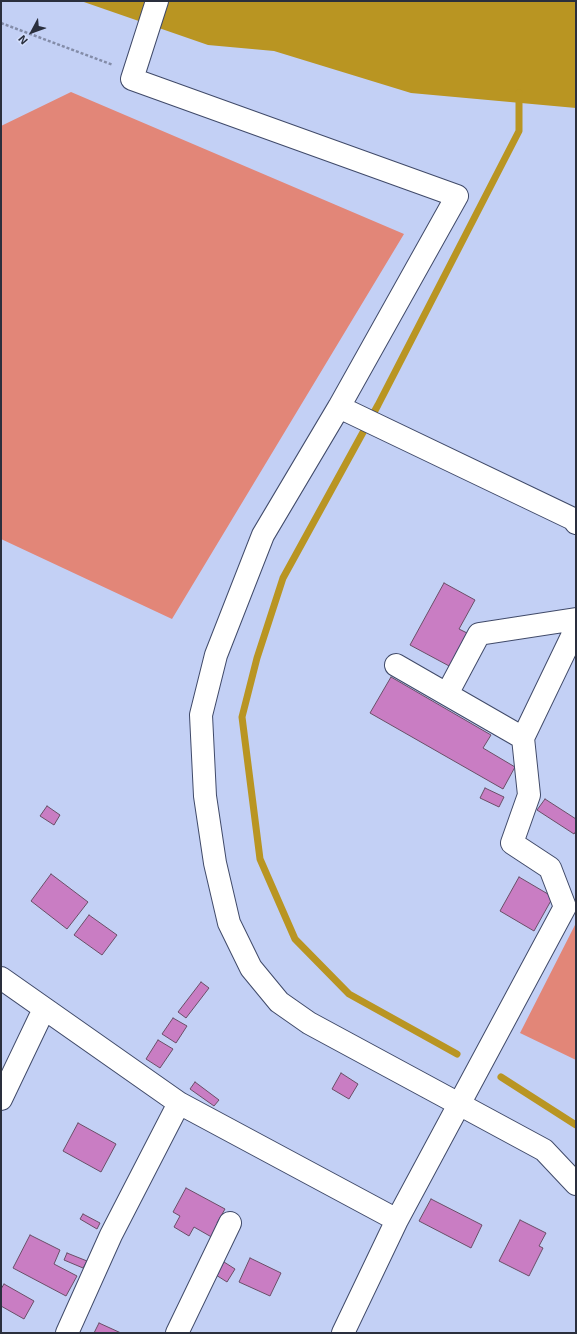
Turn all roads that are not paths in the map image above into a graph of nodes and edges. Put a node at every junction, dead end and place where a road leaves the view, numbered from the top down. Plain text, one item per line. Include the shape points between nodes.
1 (156, 1) edge
2 (339, 407) junction
3 (576, 523) edge
4 (576, 619) edge
5 (576, 628) edge
6 (396, 666) dead end
7 (447, 694) junction
8 (523, 738) junction
9 (1, 978) edge
10 (44, 1009) junction
11 (1, 1099) edge
12 (179, 1103) junction
13 (459, 1105) junction
14 (576, 1184) edge
15 (397, 1220) junction
16 (230, 1223) dead end
17 (68, 1333) edge
18 (177, 1333) edge
19 (343, 1333) edge

1 - 2 street via 132,79 457,196
2 - 3 street via 573,519
2 - 13 street via 263,535 216,655 201,715 205,796 215,863 229,923 251,968 279,1002 309,1023
4 - 7 street via 479,634
5 - 8 street
6 - 7 street
7 - 8 street
8 - 13 street via 529,795 512,843 550,868 565,907
9 - 10 street
10 - 11 street
10 - 12 street
12 - 15 street
12 - 17 street via 111,1235
13 - 14 street via 544,1150
13 - 15 street
15 - 19 street
16 - 18 street

